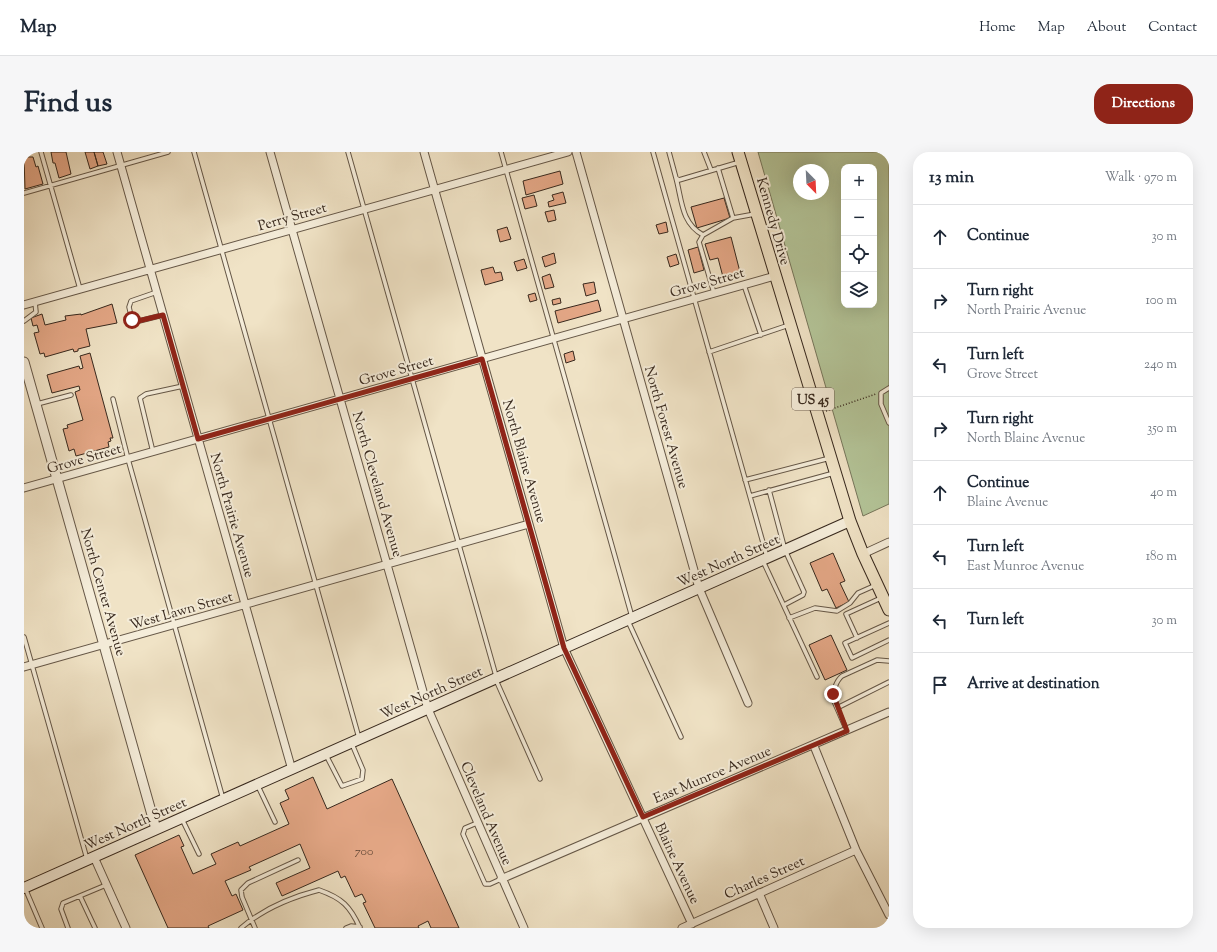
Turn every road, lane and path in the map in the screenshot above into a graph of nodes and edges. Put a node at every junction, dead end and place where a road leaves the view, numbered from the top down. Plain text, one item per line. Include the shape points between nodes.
1 (41, 152) edge
2 (117, 152) edge
3 (168, 152) edge
4 (194, 152) edge
5 (270, 152) edge
6 (348, 152) edge
7 (424, 152) edge
8 (501, 152) edge
9 (568, 152) edge
10 (576, 152) edge
11 (653, 152) edge
12 (669, 152) edge
13 (704, 152) edge
14 (740, 157) edge
15 (121, 165) junction
16 (718, 168) junction
17 (506, 169) junction
18 (711, 170) junction
19 (676, 178) junction
20 (50, 185) junction
21 (434, 189) junction
22 (24, 193) edge
23 (364, 209) junction
24 (756, 214) junction
25 (733, 218) junction
26 (292, 229) junction
27 (703, 236) junction
28 (221, 249) junction
29 (150, 269) junction
30 (775, 276) junction
31 (744, 285) junction
32 (80, 289) junction
33 (157, 292) junction
34 (714, 293) junction
35 (694, 299) junction
36 (35, 302) junction
37 (24, 305) edge
38 (163, 315) junction
39 (623, 319) junction
40 (24, 320) edge
41 (790, 325) junction
42 (761, 335) junction
43 (554, 339) junction
44 (709, 352) junction
45 (482, 359) junction
46 (24, 362) edge
47 (412, 379) junction
48 (183, 386) junction
49 (889, 388) edge
50 (881, 392) junction
51 (70, 395) dead end
52 (114, 399) dead end
53 (340, 399) junction
54 (36, 405) junction
55 (817, 414) junction
56 (269, 419) junction
57 (889, 423) edge
58 (198, 439) junction
59 (153, 452) junction
60 (831, 458) junction
61 (128, 459) junction
62 (836, 473) junction
63 (57, 479) junction
64 (745, 480) junction
65 (24, 488) edge
66 (769, 490) junction
67 (750, 496) junction
68 (850, 521) junction
69 (529, 524) junction
70 (889, 542) edge
71 (459, 544) junction
72 (785, 550) junction
73 (862, 554) junction
74 (765, 559) junction
75 (387, 565) junction
76 (877, 584) junction
77 (316, 585) junction
78 (699, 588) junction
79 (245, 605) junction
80 (784, 605) junction
81 (887, 605) edge
82 (789, 618) junction
83 (630, 619) junction
84 (889, 623) edge
85 (175, 625) junction
86 (24, 637) edge
87 (857, 638) junction
88 (889, 640) edge
89 (104, 645) junction
90 (564, 648) junction
91 (889, 661) edge
92 (32, 665) junction
93 (24, 667) edge
94 (817, 677) dead end
95 (496, 678) junction
96 (889, 682) edge
97 (748, 703) dead end
98 (837, 708) junction
99 (428, 709) junction
100 (889, 712) edge
101 (847, 731) junction
102 (681, 737) dead end
103 (356, 741) junction
104 (814, 746) junction
105 (326, 754) junction
106 (621, 769) joint
107 (292, 770) junction
108 (540, 779) dead end
109 (257, 785) junction
110 (224, 800) junction
111 (643, 817) junction
112 (182, 818) junction
113 (275, 822) dead end
114 (477, 823) junction
115 (156, 829) junction
116 (856, 850) junction
117 (199, 854) dead end
118 (90, 859) junction
119 (298, 860) dead end
120 (501, 879) junction
121 (106, 885) junction
122 (24, 888) edge
123 (759, 893) junction
124 (80, 896) junction
125 (889, 915) edge
126 (252, 919) junction
127 (692, 924) junction
128 (521, 927) edge
129 (42, 928) edge
130 (68, 928) edge
131 (94, 928) edge
132 (126, 928) edge
133 (241, 928) edge
134 (255, 928) edge
135 (346, 928) edge
136 (360, 928) edge
137 (682, 928) edge
138 (774, 928) edge

1 - 20 lane
2 - 15 street, North Prairie Avenue
3 - 15 lane
4 - 28 lane
5 - 26 street, North Cleveland Avenue
6 - 23 lane
7 - 21 street, North Blaine Avenue
8 - 17 lane
9 - 17 street, Perry Street
10 - 39 street, North Forest Avenue
11 - 35 lane
12 - 19 lane
13 - 18 lane
14 - 16 lane
14 - 24 main road, Kennedy Drive / US 45
15 - 20 lane
15 - 29 street, North Prairie Avenue
16 - 18 lane
16 - 25 lane
17 - 21 street, Perry Street
17 - 43 lane
18 - 19 lane via 682,180
19 - 27 lane via 687,223
20 - 22 lane
20 - 32 lane
21 - 23 street, Perry Street
21 - 45 street, North Blaine Avenue
23 - 26 street, Perry Street
23 - 47 lane
24 - 25 lane
24 - 30 main road, Kennedy Drive / US 45
25 - 27 lane
26 - 28 street, Perry Street
26 - 53 street, North Cleveland Avenue
27 - 34 lane via 699,242
28 - 29 street, Perry Street
28 - 56 lane
29 - 32 street, Perry Street
29 - 33 street, North Prairie Avenue
30 - 31 street, Grove Street
30 - 41 main road, US 45
31 - 34 street, Grove Street
31 - 42 lane
32 - 36 street, Perry Street
33 - 38 street, North Prairie Avenue
33 - 38 lane via 131,301 129,307 132,320 134,322
34 - 35 street, Grove Street
35 - 39 street, Grove Street
35 - 44 lane
36 - 37 street, Perry Street
36 - 40 lane via 36,312
38 - 48 street, North Prairie Avenue
39 - 43 street, Grove Street
39 - 78 street, North Forest Avenue
41 - 42 lane
41 - 55 main road, US 45
42 - 44 lane
43 - 45 street, Grove Street
43 - 83 lane
44 - 64 lane
45 - 47 street, Grove Street
45 - 69 street, North Blaine Avenue
46 - 54 street, North Center Avenue
47 - 53 street, Grove Street
47 - 71 lane
48 - 58 street, North Prairie Avenue
48 - 59 lane via 146,394 140,398
49 - 50 lane
50 - 55 path
50 - 57 lane via 881,404
51 - 54 lane
52 - 61 lane
53 - 56 street, Grove Street
53 - 75 street, North Cleveland Avenue
54 - 63 street, North Center Avenue
55 - 60 main road, US 45
56 - 58 street, Grove Street
56 - 77 lane
58 - 59 street, Grove Street
58 - 79 street, North Prairie Avenue
59 - 61 street, Grove Street
60 - 62 main road, US 45
60 - 64 lane
61 - 63 street, Grove Street
61 - 85 lane
62 - 66 lane
62 - 68 main road, US 45
63 - 65 street, Grove Street
63 - 89 street, North Center Avenue
64 - 67 lane
66 - 67 lane
66 - 72 lane
67 - 74 lane
68 - 72 main road, West North Street
68 - 73 main road, US 45
69 - 71 street, West Lawn Street
69 - 90 street, North Blaine Avenue
70 - 73 street
71 - 75 street, West Lawn Street
71 - 95 lane
72 - 74 main road, West North Street
72 - 80 lane via 804,592
73 - 76 main road, US 45
74 - 78 main road, West North Street
74 - 80 lane
75 - 77 street, West Lawn Street
75 - 99 street, North Cleveland Avenue
76 - 81 main road, US 45
76 - 82 lane via 858,593 850,603 837,611 815,608
77 - 79 street, West Lawn Street
77 - 103 lane
78 - 83 main road, West North Street
78 - 97 street, North Forest Avenue
79 - 85 street, West Lawn Street
79 - 107 street, North Prairie Avenue
80 - 82 lane
81 - 87 lane via 846,614
82 - 94 lane
83 - 90 main road, West North Street
83 - 102 lane
84 - 87 lane
85 - 89 street, West Lawn Street
85 - 110 lane
86 - 92 lane
87 - 88 lane via 845,643 852,658
89 - 92 street, West Lawn Street
89 - 115 street, North Center Avenue
90 - 95 main road, West North Street
90 - 106 street, North Blaine Avenue
91 - 98 lane via 877,660 842,676 833,694
92 - 93 street, West Lawn Street
92 - 118 lane
95 - 99 main road, West North Street
95 - 108 lane
96 - 98 lane
98 - 101 lane
99 - 103 main road, West North Street
99 - 114 street, Cleveland Avenue
100 - 101 street, East Munroe Avenue
101 - 104 street, East Munroe Avenue
103 - 105 main road, West North Street
103 - 105 lane via 363,770 362,779 342,786
104 - 111 street, East Munroe Avenue
104 - 116 street
105 - 107 main road, West North Street
106 - 111 street, Blaine Avenue
107 - 109 main road, West North Street
109 - 110 main road, West North Street
109 - 113 lane
110 - 112 main road, West North Street
111 - 120 street, East Munroe Avenue
111 - 127 street, Blaine Avenue
112 - 115 main road, West North Street
112 - 117 lane
114 - 120 street, Cleveland Avenue
114 - 120 lane via 465,828 463,834 485,884
115 - 118 main road, West North Street
116 - 123 street, Charles Street
116 - 125 street
118 - 121 street
118 - 122 main road, West North Street
119 - 126 lane via 248,884 241,890
120 - 128 street, Cleveland Avenue
121 - 124 lane
121 - 132 street
122 - 129 lane
123 - 127 street, Charles Street
123 - 138 street
124 - 130 lane via 63,903 61,909
124 - 131 lane
126 - 133 lane
126 - 134 lane
126 - 136 lane via 298,895 319,890 343,901 353,912
127 - 137 street, Charles Street
135 - 136 lane

